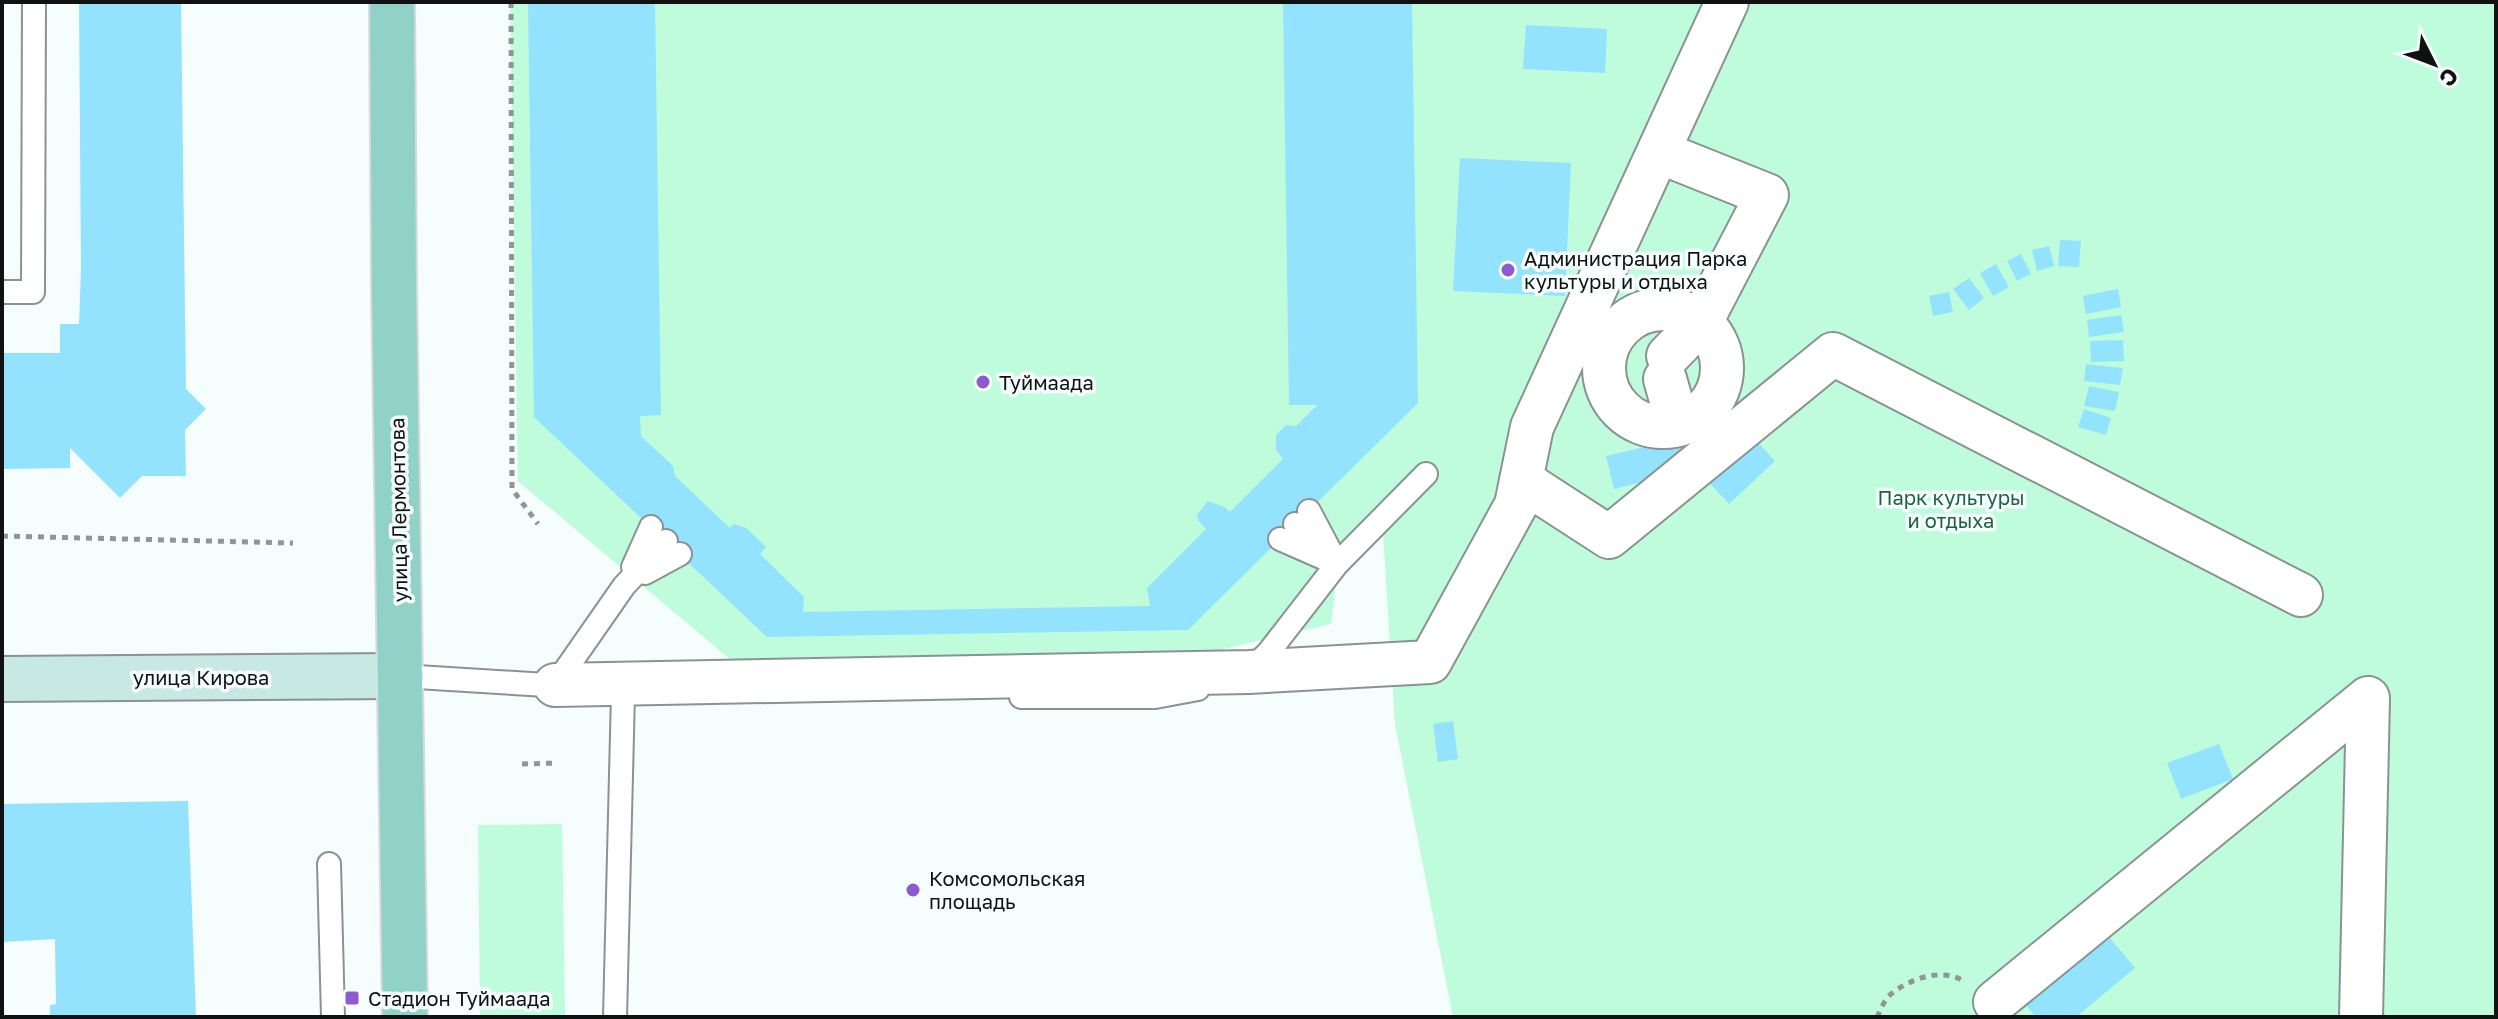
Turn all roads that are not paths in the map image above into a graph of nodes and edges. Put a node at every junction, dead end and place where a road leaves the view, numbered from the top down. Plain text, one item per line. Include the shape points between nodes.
1 (34, 2) edge
2 (392, 2) edge
3 (1727, 2) edge
4 (1659, 152) junction
5 (2, 292) edge
6 (1701, 322) junction
7 (1624, 324) junction
8 (1662, 366) junction
9 (1721, 381) junction
10 (1608, 388) junction
11 (1540, 411) junction
12 (1678, 425) junction
13 (1426, 474) dead end
14 (1521, 480) junction
15 (1337, 564) junction
16 (624, 586) junction
17 (2301, 595) dead end
18 (1249, 672) junction
19 (401, 676) junction
20 (2, 679) edge
21 (555, 685) junction
22 (623, 694) junction
23 (329, 864) dead end
24 (1995, 1002) road end
25 (333, 1017) edge
26 (405, 1017) edge
27 (615, 1017) edge
28 (2361, 1017) edge

1 - 5 lane via 33,292
2 - 19 main road, улица Лермонтова
3 - 4 street
4 - 6 street via 1767,195
4 - 11 street
6 - 7 street via 1681,311 1657,308
6 - 8 street
6 - 9 street via 1720,350
7 - 8 street
7 - 10 street via 1606,350
8 - 9 street
8 - 10 street
8 - 12 street
9 - 12 street via 1709,405
10 - 11 street
10 - 12 street via 1617,405 1635,420 1657,427
11 - 14 street
13 - 15 lane
14 - 17 street via 1609,537 1833,354
14 - 18 street via 1516,505 1430,662
15 - 15 lane via 1295,525
15 - 18 lane
16 - 16 lane via 665,541
16 - 21 lane
18 - 21 street
18 - 22 lane via 1155,697
19 - 20 main road, улица Кирова
19 - 21 lane
19 - 26 main road, улица Лермонтова
21 - 22 lane
22 - 27 lane
23 - 25 lane
24 - 28 street via 2368,698

